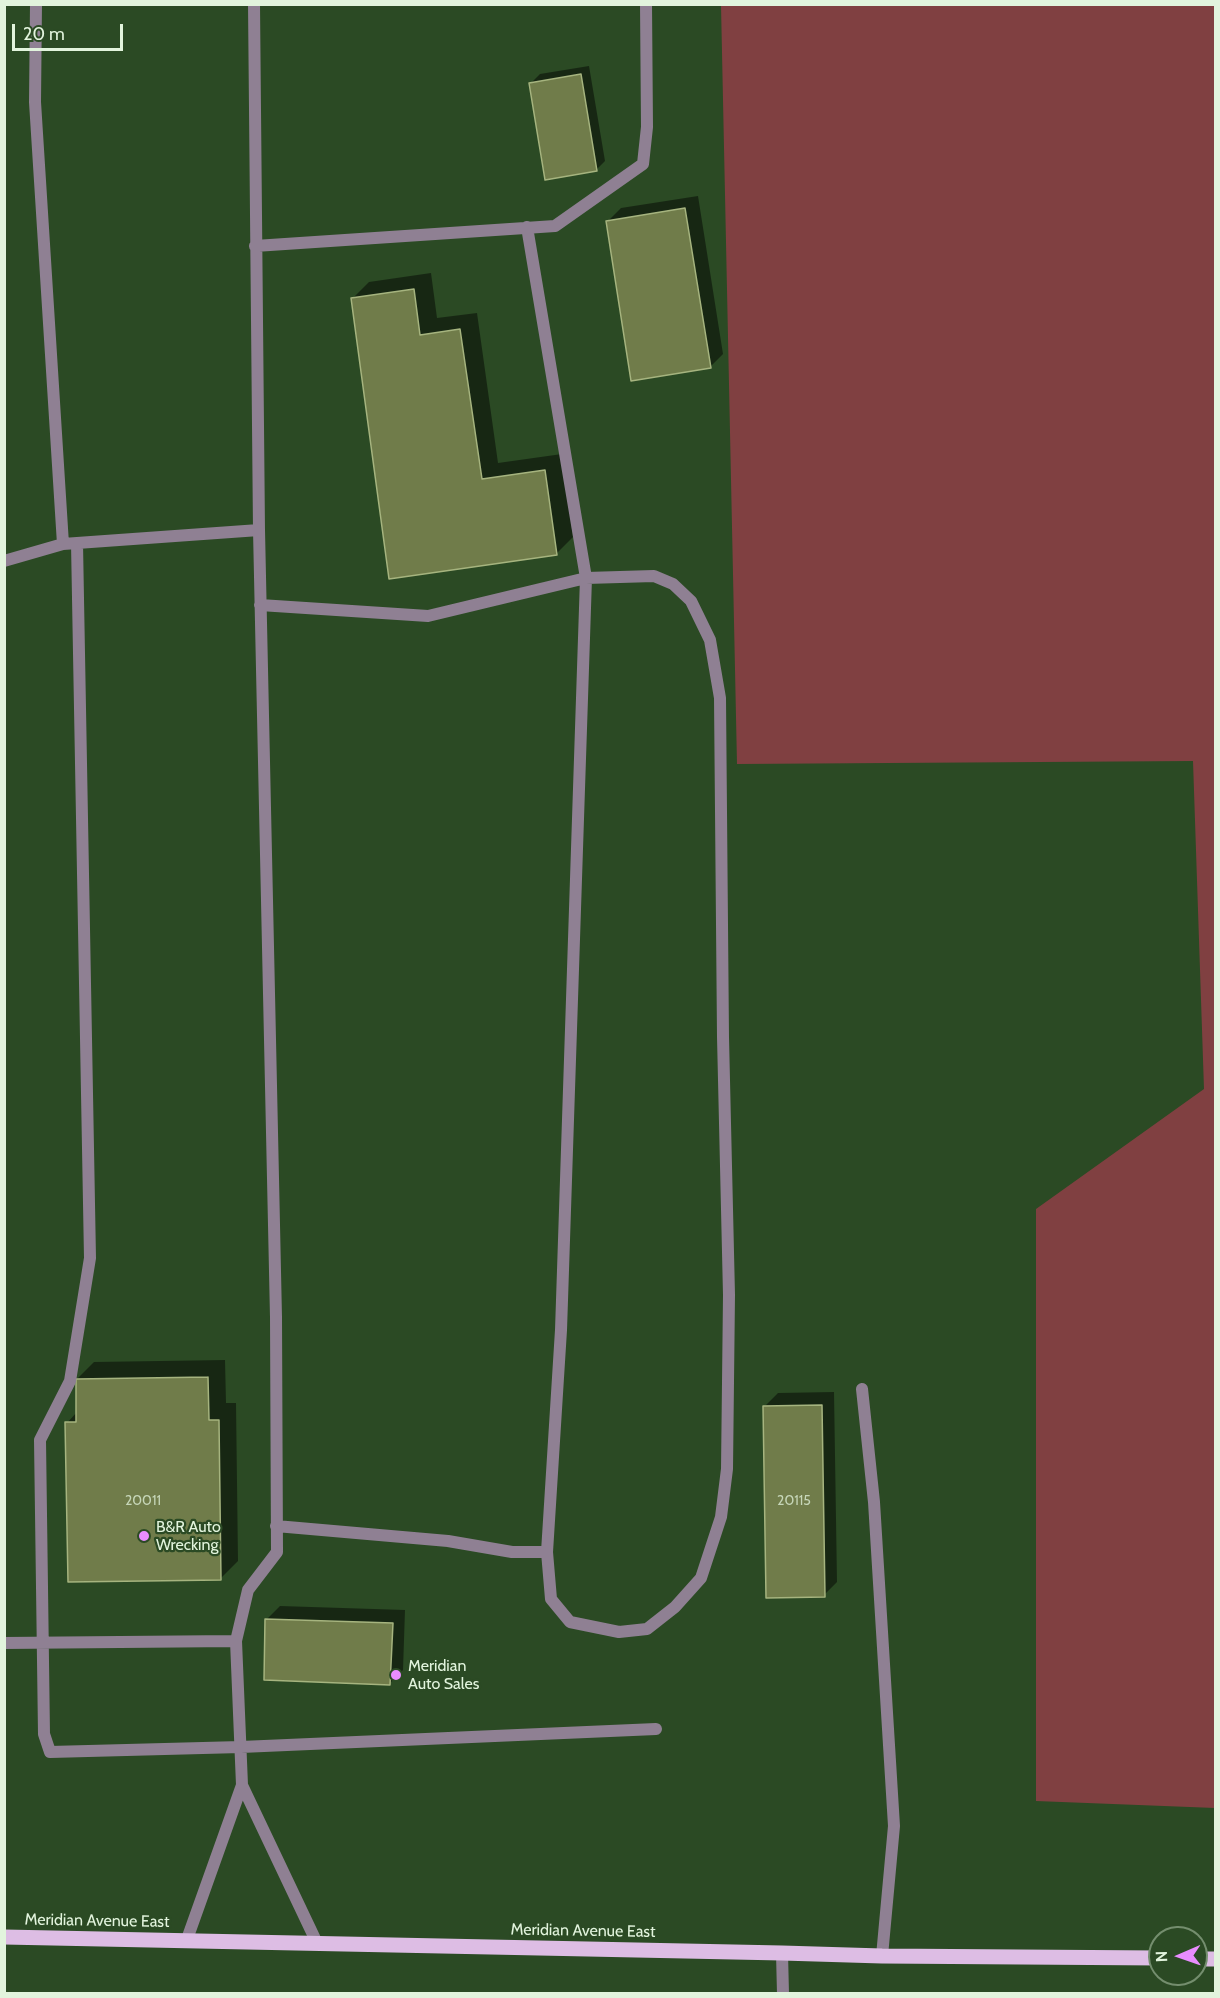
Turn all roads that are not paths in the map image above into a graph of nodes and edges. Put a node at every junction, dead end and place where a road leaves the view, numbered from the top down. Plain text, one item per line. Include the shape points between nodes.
1 (36, 4) edge
2 (254, 4) edge
3 (646, 4) edge
4 (527, 227) junction
5 (255, 246) junction
6 (259, 530) junction
7 (77, 543) junction
8 (63, 544) junction
9 (4, 561) edge
10 (586, 578) junction
11 (260, 605) junction
12 (862, 1389) dead end
13 (276, 1526) junction
14 (547, 1552) junction
15 (236, 1641) junction
16 (4, 1643) edge
17 (43, 1643) junction
18 (656, 1729) dead end
19 (241, 1748) junction
20 (242, 1785) junction
21 (4, 1937) edge
22 (186, 1942) junction
23 (317, 1943) junction
24 (782, 1953) junction
25 (882, 1956) junction
26 (1148, 1959) edge
27 (783, 1994) edge

1 - 8 street via 35,102
2 - 5 street
3 - 4 street via 647,127 643,164 555,226
4 - 5 street
4 - 10 street
5 - 6 street
6 - 7 street
6 - 11 street
7 - 8 street
7 - 17 street via 90,1258 70,1381 40,1440
8 - 9 street
10 - 11 street via 428,616
10 - 14 street via 561,1330
10 - 14 street via 654,576 673,584 690,601 710,640 720,698 729,1295 727,1469 721,1517 701,1578 648,1629 619,1632 570,1622 551,1599
11 - 13 street via 276,1317
12 - 25 street via 874,1502 894,1826
13 - 14 street via 448,1541 512,1552
13 - 15 street via 277,1552 248,1590
15 - 17 street
15 - 19 street
16 - 17 street
17 - 19 street via 44,1734 50,1752
18 - 19 street
19 - 20 street
20 - 22 street
20 - 23 street
21 - 22 main road, Meridian Avenue East
22 - 23 main road, Meridian Avenue East
23 - 24 main road, Meridian Avenue East
24 - 25 main road, Meridian Avenue East
24 - 27 street
25 - 26 main road, Meridian Avenue East

